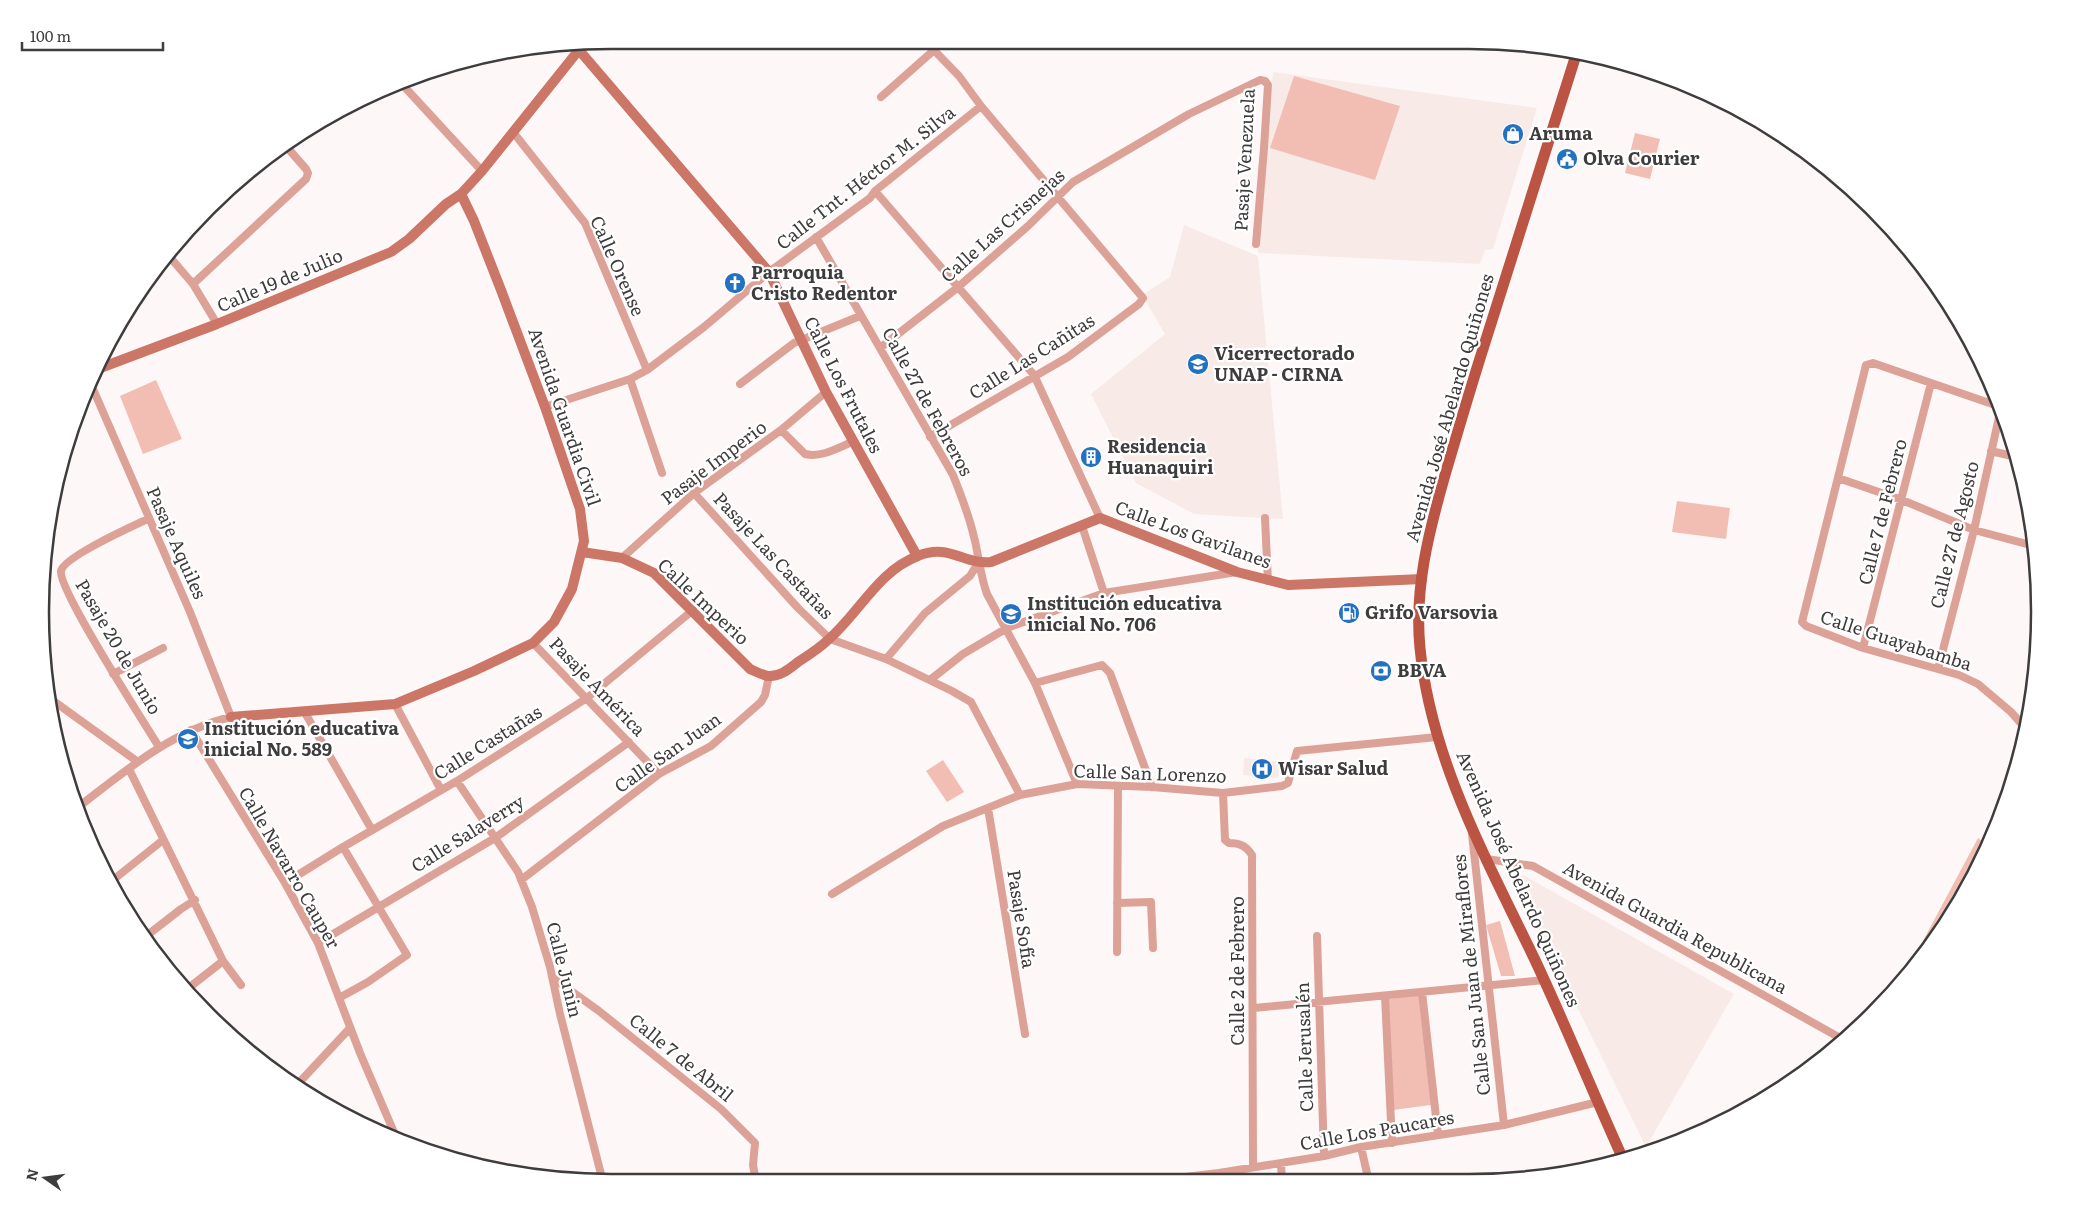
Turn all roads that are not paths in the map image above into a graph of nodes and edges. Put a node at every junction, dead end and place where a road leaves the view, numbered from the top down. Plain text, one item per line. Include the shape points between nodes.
1 (579, 50) edge
2 (583, 50) edge
3 (933, 51) joint
4 (1575, 59) edge
5 (1260, 80) joint
6 (406, 88) edge
7 (881, 97) dead end
8 (981, 106) junction
9 (513, 132) junction
10 (290, 150) edge
11 (482, 171) junction
12 (875, 192) junction
13 (461, 194) junction
14 (1058, 195) junction
15 (816, 237) junction
16 (1256, 244) dead end
17 (172, 260) edge
18 (769, 272) junction
19 (193, 284) junction
20 (957, 288) junction
21 (860, 316) junction
22 (217, 324) junction
23 (800, 341) junction
24 (880, 348) junction
25 (106, 366) edge
26 (647, 370) junction
27 (1034, 375) junction
28 (630, 379) junction
29 (1932, 383) junction
30 (740, 384) dead end
31 (94, 392) edge
32 (826, 392) junction
33 (1991, 404) edge
34 (545, 407) junction
35 (1998, 422) edge
36 (781, 430) junction
37 (930, 437) junction
38 (852, 442) junction
39 (1991, 451) junction
40 (2009, 455) edge
41 (662, 473) dead end
42 (1838, 478) junction
43 (694, 493) junction
44 (1902, 500) junction
45 (1100, 518) junction
46 (1264, 518) dead end
47 (148, 519) junction
48 (1082, 526) junction
49 (1974, 530) junction
50 (2027, 544) edge
51 (582, 552) junction
52 (917, 556) junction
53 (622, 558) junction
54 (978, 563) junction
55 (1237, 572) junction
56 (1422, 579) junction
57 (1268, 581) junction
58 (1104, 592) junction
59 (693, 610) junction
60 (1007, 628) junction
61 (830, 639) junction
62 (533, 643) junction
63 (163, 648) dead end
64 (1863, 648) junction
65 (886, 659) junction
66 (1938, 669) junction
67 (114, 674) junction
68 (769, 676) junction
69 (930, 680) junction
70 (1035, 682) junction
71 (587, 698) junction
72 (57, 704) edge
73 (395, 704) junction
74 (304, 711) junction
75 (231, 717) junction
76 (2020, 722) edge
77 (191, 730) junction
78 (1437, 737) junction
79 (629, 742) junction
80 (159, 747) junction
81 (138, 762) junction
82 (129, 769) junction
83 (659, 774) junction
84 (458, 781) junction
85 (1077, 784) junction
86 (1118, 786) junction
87 (1152, 787) junction
88 (441, 790) junction
89 (1223, 793) junction
90 (1020, 795) junction
91 (83, 803) edge
92 (988, 808) junction
93 (1470, 822) junction
94 (372, 830) junction
95 (495, 838) junction
96 (163, 840) junction
97 (343, 846) junction
98 (1487, 859) junction
99 (116, 878) edge
100 (521, 880) junction
101 (285, 883) junction
102 (832, 894) dead end
103 (195, 900) junction
104 (1117, 903) junction
105 (379, 907) junction
106 (151, 934) edge
107 (1317, 936) dead end
108 (318, 943) junction
109 (1153, 948) dead end
110 (1117, 952) dead end
111 (223, 961) junction
112 (552, 978) junction
113 (1544, 980) junction
114 (241, 984) dead end
115 (1489, 985) junction
116 (191, 986) edge
117 (1422, 992) junction
118 (1385, 996) junction
119 (339, 998) junction
120 (1318, 1002) junction
121 (1254, 1008) junction
122 (350, 1028) junction
123 (1025, 1034) dead end
124 (1838, 1037) edge
125 (301, 1080) edge
126 (1598, 1102) junction
127 (1504, 1125) junction
128 (393, 1130) edge
129 (1438, 1135) junction
130 (1392, 1143) junction
131 (1361, 1147) junction
132 (1621, 1153) edge
133 (1324, 1156) junction
134 (1281, 1163) junction
135 (1253, 1167) junction
136 (1219, 1173) joint
137 (601, 1174) edge
138 (755, 1174) edge
139 (1210, 1174) edge
140 (1282, 1174) edge
141 (1366, 1174) edge

1 - 9 street
2 - 18 street, Calle Los Frutales
3 - 7 street
3 - 8 street via 959,76
4 - 56 main road, Avenida José Abelardo Quiñones via 1458,431 1430,527
5 - 14 street, Calle Las Crisnejas via 1188,114 1072,182
5 - 16 street, Pasaje Venezuela via 1268,85
6 - 11 street
8 - 12 street, Calle Tnt. Héctor M. Silva
8 - 14 street
9 - 11 street
9 - 26 street, Calle Orense via 585,223
10 - 19 street via 306,169 306,179
11 - 13 street
12 - 15 street, Calle Tnt. Héctor M. Silva
12 - 20 street
13 - 22 street, Calle 19 de Julio via 390,252
13 - 34 street, Avenida Guardia Civil
14 - 20 street, Calle Las Crisnejas
14 - 27 street, Calle Las Cañitas via 1142,295 1142,301 1068,357
15 - 18 street, Calle Tnt. Héctor M. Silva
15 - 21 street, Calle 27 de Febreros
17 - 19 street
18 - 23 street, Calle Los Frutales
18 - 26 street, Calle Tnt. Héctor M. Silva
19 - 22 street
20 - 24 street, Calle Las Crisnejas
20 - 27 street
21 - 23 street
21 - 24 street, Calle 27 de Febreros
22 - 25 street, Calle 19 de Julio
23 - 30 street
23 - 32 street, Calle Los Frutales
24 - 37 street, Calle 27 de Febreros
26 - 28 street, Calle Tnt. Héctor M. Silva
27 - 37 street, Calle Las Cañitas
27 - 45 street
28 - 34 street, Calle Tnt. Héctor M. Silva
28 - 41 street
29 - 33 street
29 - 42 street via 1873,363 1865,367
29 - 44 street, Calle 7 de Febrero
31 - 47 street, Pasaje Aquiles
32 - 36 street, Pasaje Imperio
32 - 38 street, Calle Los Frutales
34 - 51 street, Avenida Guardia Civil via 580,508 584,529
35 - 39 street, Calle 27 de Agosto
36 - 38 street via 805,454 810,455 825,454
36 - 43 street, Pasaje Imperio
37 - 54 street, Calle 27 de Febreros via 953,475 965,504
38 - 52 street, Calle Los Frutales
39 - 40 street
39 - 49 street, Calle 27 de Agosto
42 - 44 street
42 - 64 street, Calle Guayabamba via 1802,620 1806,626
43 - 53 street, Pasaje Imperio
43 - 61 street, Pasaje Las Castañas
44 - 49 street
44 - 64 street, Calle 7 de Febrero
45 - 48 street, Calle Los Gavilanes
45 - 55 street, Calle Los Gavilanes
46 - 57 street
47 - 67 street, Pasaje 20 de Junio via 104,540 66,563 61,571 74,603
47 - 75 street, Pasaje Aquiles via 192,617
48 - 54 street, Calle Los Gavilanes via 991,562
48 - 58 street
49 - 50 street
49 - 66 street, Calle 27 de Agosto
51 - 53 street, Calle Imperio
51 - 62 street, Avenida Guardia Civil via 572,589 562,609
52 - 54 street via 946,551
52 - 61 street via 896,567 879,582
53 - 59 street, Calle Imperio via 654,573
54 - 60 street, Calle 27 de Febreros via 987,594
54 - 65 street via 970,576 925,613
55 - 57 street, Calle Los Gavilanes
55 - 58 street
56 - 57 street, Calle Los Gavilanes via 1318,585
56 - 78 main road, Avenida José Abelardo Quiñones via 1420,647
58 - 60 street
59 - 68 street, Calle Imperio via 750,669
59 - 71 street, Calle Castañas
60 - 69 street via 963,654
60 - 70 street, Calle 27 de Febreros
61 - 65 street
61 - 68 street via 783,673
62 - 71 street, Pasaje América
62 - 73 street, Avenida Guardia Civil via 474,672
63 - 67 street
64 - 66 street, Calle Guayabamba
65 - 69 street
66 - 76 street, Calle Guayabamba via 1978,684
67 - 80 street, Pasaje 20 de Junio
68 - 83 street, Calle San Juan via 766,695 754,710 711,746
69 - 90 street via 971,702
70 - 85 street, Calle 27 de Febreros
70 - 87 street via 1102,665 1106,668
71 - 79 street, Pasaje América
71 - 84 street, Calle Castañas
72 - 81 street
73 - 74 street, Avenida Guardia Civil
73 - 88 street
74 - 75 street, Avenida Guardia Civil
74 - 94 street
75 - 77 street, Avenida Guardia Civil
77 - 80 street, Avenida Guardia Civil
77 - 101 street, Calle Navarro Cauper
78 - 89 street, Calle San Lorenzo via 1297,751 1285,786
78 - 93 main road, Avenida José Abelardo Quiñones via 1449,775
79 - 83 street, Pasaje América
79 - 95 street, Calle Salaverry
80 - 81 street, Avenida Guardia Civil
81 - 82 street, Avenida Guardia Civil
82 - 91 street, Avenida Guardia Civil
82 - 96 street
83 - 100 street, Calle San Juan
84 - 88 street, Calle Castañas
84 - 95 street, Calle Junin
85 - 86 street, Calle San Lorenzo
85 - 90 street, Calle San Lorenzo
86 - 87 street, Calle San Lorenzo
86 - 104 street
87 - 89 street, Calle San Lorenzo
88 - 94 street, Calle Castañas
89 - 121 street, Calle 2 de Febrero via 1225,840 1238,843 1252,855
90 - 92 street, Calle San Lorenzo
92 - 102 street, Calle San Lorenzo via 943,826
92 - 123 street, Pasaje Sofía
93 - 98 main road, Avenida José Abelardo Quiñones
93 - 115 street, Calle San Juan de Miraflores
94 - 97 street, Calle Castañas
95 - 100 street, Calle Junin
95 - 105 street, Calle Salaverry
96 - 99 street
96 - 103 street
97 - 101 street, Calle Castañas
97 - 105 street
98 - 113 main road, Avenida José Abelardo Quiñones
98 - 124 street, Avenida Guardia Republicana via 1533,866
100 - 112 street, Calle Junin
101 - 108 street, Calle Navarro Cauper
103 - 106 street
103 - 111 street
104 - 109 street via 1151,902
104 - 110 street
105 - 108 street, Calle Salaverry
105 - 119 street via 407,955
107 - 120 street, Calle Jerusalén
108 - 119 street, Calle Navarro Cauper
111 - 114 street
111 - 116 street
112 - 137 street, Calle Junin
112 - 138 street, Calle 7 de Abril via 599,1011 721,1109 755,1143
113 - 115 street
113 - 126 main road, Avenida José Abelardo Quiñones
115 - 117 street
115 - 127 street, Calle San Juan de Miraflores
117 - 118 street
117 - 129 street
118 - 120 street
118 - 130 street
119 - 122 street, Calle Navarro Cauper
120 - 121 street
120 - 133 street, Calle Jerusalén
121 - 135 street, Calle 2 de Febrero
122 - 125 street
122 - 128 street, Calle Navarro Cauper
126 - 127 street, Calle Los Paucares
126 - 132 main road, Avenida José Abelardo Quiñones
127 - 129 street, Calle Los Paucares
129 - 130 street, Calle Los Paucares
130 - 131 street, Calle Los Paucares
131 - 133 street, Calle Los Paucares
131 - 141 street
133 - 134 street, Calle Los Paucares
134 - 135 street, Calle Los Paucares
134 - 140 street
135 - 136 street, Calle Los Paucares
136 - 139 street, Calle Los Paucares

